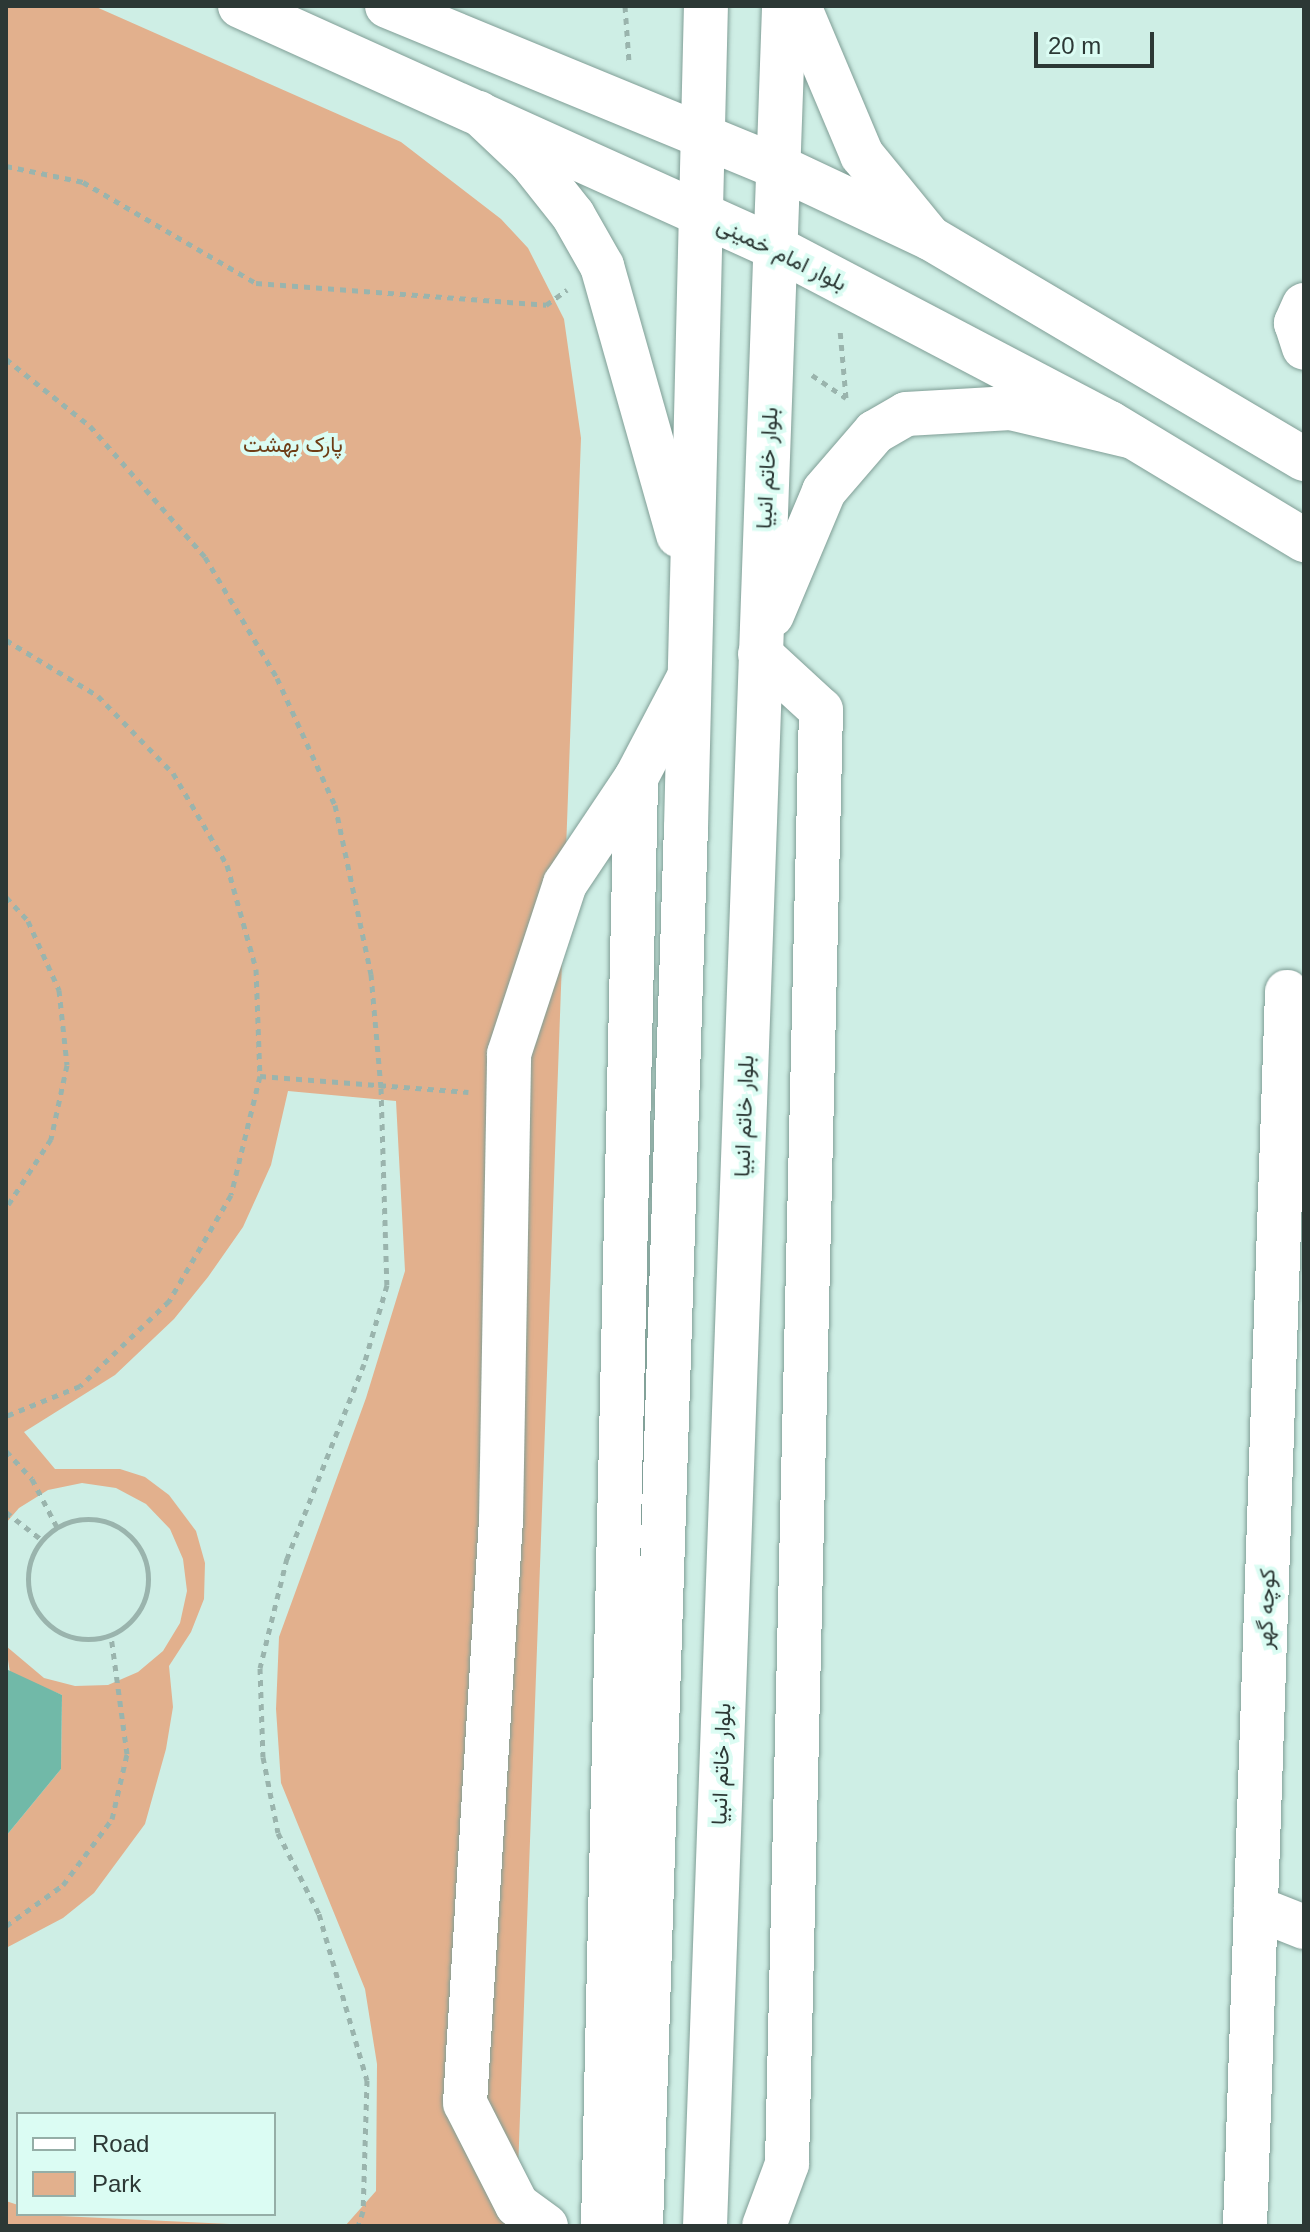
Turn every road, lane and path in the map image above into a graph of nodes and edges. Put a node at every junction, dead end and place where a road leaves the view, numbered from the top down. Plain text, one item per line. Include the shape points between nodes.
1 (240, 6) edge
2 (387, 6) edge
3 (706, 6) edge
4 (784, 6) edge
5 (799, 6) edge
6 (479, 113) junction
7 (700, 134) junction
8 (6, 166) edge
9 (781, 168) junction
10 (700, 214) junction
11 (930, 238) junction
12 (778, 249) junction
13 (602, 266) junction
14 (1304, 305) edge
15 (1304, 348) edge
16 (6, 359) edge
17 (1133, 437) junction
18 (1304, 459) edge
19 (1304, 540) edge
20 (692, 585) junction
21 (6, 640) edge
22 (760, 649) junction
23 (689, 677) junction
24 (636, 778) junction
25 (6, 897) edge
26 (1287, 992) dead end
27 (260, 1076) junction
28 (381, 1088) junction
29 (509, 1095) junction
30 (6, 1208) edge
31 (6, 1416) edge
32 (1288, 1445) edge
33 (6, 1451) edge
34 (6, 1512) edge
35 (57, 1527) junction
36 (42, 1540) junction
37 (111, 1635) junction
38 (1256, 1908) junction
39 (6, 1926) edge
40 (1304, 1927) edge
41 (358, 2226) edge
42 (546, 2226) edge
43 (603, 2226) edge
44 (641, 2226) edge
45 (705, 2226) edge
46 (764, 2226) edge
47 (1245, 2226) edge

1 - 6 street, بلوار امام خمینی
2 - 7 street
3 - 7 street
4 - 9 street, بلوار خاتم انبیا
5 - 11 street via 862,155
6 - 10 street, بلوار امام خمینی
6 - 13 street via 531,162 573,215
7 - 9 street
7 - 10 street
8 - 13 path via 83,182 256,283 546,305
9 - 11 street
9 - 12 street, بلوار خاتم انبیا
10 - 12 street, بلوار امام خمینی
10 - 20 street
11 - 18 street
12 - 17 street, بلوار امام خمینی
12 - 22 street, بلوار خاتم انبیا
13 - 20 street
14 - 15 street via 1296,323
16 - 28 path via 90,426 205,557 277,678 335,805 371,974
17 - 19 street, بلوار امام خمینی
17 - 22 street via 1011,408 906,414 875,432 824,491
20 - 23 street
21 - 27 path via 98,696 173,773 227,865 256,969
22 - 45 street, بلوار خاتم انبیا
22 - 46 street via 821,710 787,2164
23 - 24 street
23 - 44 street
24 - 29 street via 565,884 509,1054
24 - 43 street
25 - 30 path via 28,921 59,990 67,1065 51,1139
26 - 32 street, کوچه گهر
27 - 28 path
27 - 31 path via 231,1195 169,1301 80,1386
28 - 29 path
28 - 41 path via 387,1285 364,1364 287,1558 260,1668 263,1757 278,1833 319,1914 367,2080 363,2211
29 - 42 street via 501,1520 465,2103 517,2205
32 - 38 street, کوچه گهر
33 - 35 path via 32,1479
34 - 36 path
35 - 36 path
35 - 37 path via 95,1519 131,1536 142,1552 148,1591 140,1610
36 - 37 path via 27,1576 39,1614 71,1637
37 - 39 path via 127,1754 112,1819 63,1885
38 - 40 street
38 - 47 street, کوچه گهر

